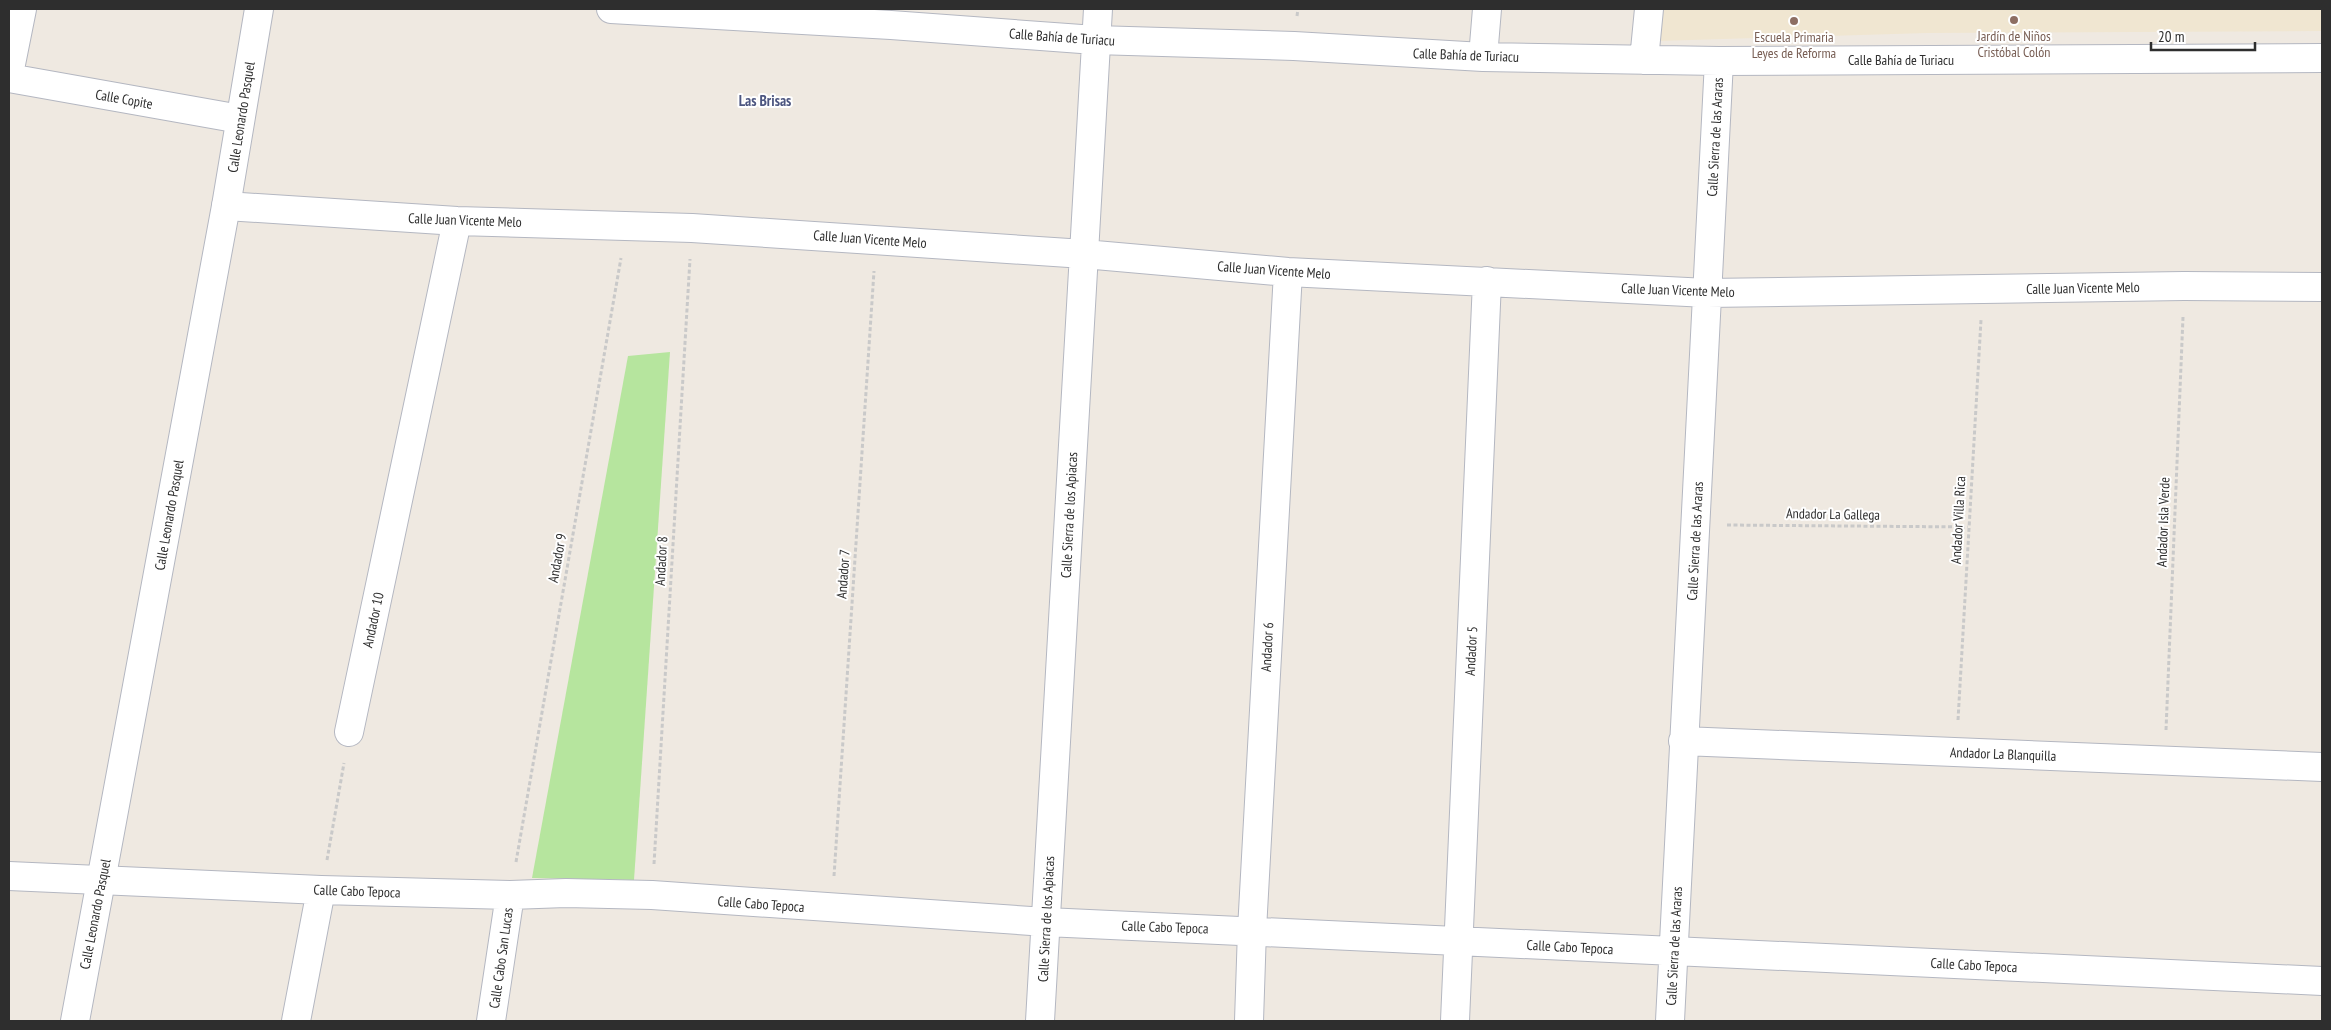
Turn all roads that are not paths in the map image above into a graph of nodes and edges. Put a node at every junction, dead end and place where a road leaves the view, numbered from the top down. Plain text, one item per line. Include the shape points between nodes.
1 (22, 9) edge
2 (259, 9) edge
3 (611, 9) edge
4 (1098, 9) edge
5 (1487, 9) edge
6 (1648, 9) edge
7 (1095, 40) junction
8 (1483, 57) junction
9 (2322, 58) edge
10 (1644, 60) junction
11 (1719, 61) junction
12 (9, 74) edge
13 (9, 78) edge
14 (240, 119) junction
15 (226, 206) junction
16 (457, 220) junction
17 (1084, 254) junction
18 (1288, 272) junction
19 (1487, 281) junction
20 (2322, 287) edge
21 (1707, 293) junction
22 (349, 732) road end
23 (1683, 741) junction
24 (2322, 767) edge
25 (9, 876) edge
26 (102, 881) junction
27 (322, 890) junction
28 (510, 895) junction
29 (1046, 922) junction
30 (1252, 930) junction
31 (1458, 942) junction
32 (1674, 952) junction
33 (2322, 981) edge
34 (75, 1021) edge
35 (296, 1021) edge
36 (491, 1021) edge
37 (1040, 1021) edge
38 (1249, 1021) edge
39 (1455, 1021) edge
40 (1670, 1021) edge

1 - 12 street
2 - 14 street, Calle Leonardo Pasquel
3 - 7 street, Calle Bahía de Turiacu
4 - 7 street, Calle Sierra de los Apiacas
5 - 8 street
6 - 10 street
7 - 8 street, Calle Bahía de Turiacu via 1294,46
7 - 17 street, Calle Sierra de los Apiacas
8 - 10 street, Calle Bahía de Turiacu
9 - 11 street, Calle Bahía de Turiacu
10 - 11 street, Calle Bahía de Turiacu
11 - 21 street, Calle Sierra de las Araras
13 - 14 street, Calle Copite
14 - 15 street, Calle Leonardo Pasquel
15 - 16 street, Calle Juan Vicente Melo
15 - 26 street, Calle Leonardo Pasquel
16 - 17 street, Calle Juan Vicente Melo via 692,228
16 - 22 street, Andador 10
17 - 18 street, Calle Juan Vicente Melo
17 - 29 street, Calle Sierra de los Apiacas
18 - 19 street, Calle Juan Vicente Melo
18 - 30 street, Andador 6
19 - 21 street, Calle Juan Vicente Melo
19 - 31 street, Andador 5
20 - 21 street, Calle Juan Vicente Melo
21 - 23 street, Calle Sierra de las Araras
23 - 24 street, Andador La Blanquilla
23 - 32 street, Calle Sierra de las Araras
25 - 26 street, Calle Cabo Tepoca
26 - 27 street, Calle Cabo Tepoca
26 - 34 street, Calle Leonardo Pasquel
27 - 28 street, Calle Cabo Tepoca
27 - 35 street
28 - 29 street, Calle Cabo Tepoca via 652,896
28 - 36 street, Calle Cabo San Lucas
29 - 30 street, Calle Cabo Tepoca
29 - 37 street, Calle Sierra de los Apiacas
30 - 31 street, Calle Cabo Tepoca
30 - 38 street, Andador 6
31 - 32 street, Calle Cabo Tepoca
31 - 39 street, Andador 5
32 - 33 street, Calle Cabo Tepoca
32 - 40 street, Calle Sierra de las Araras

